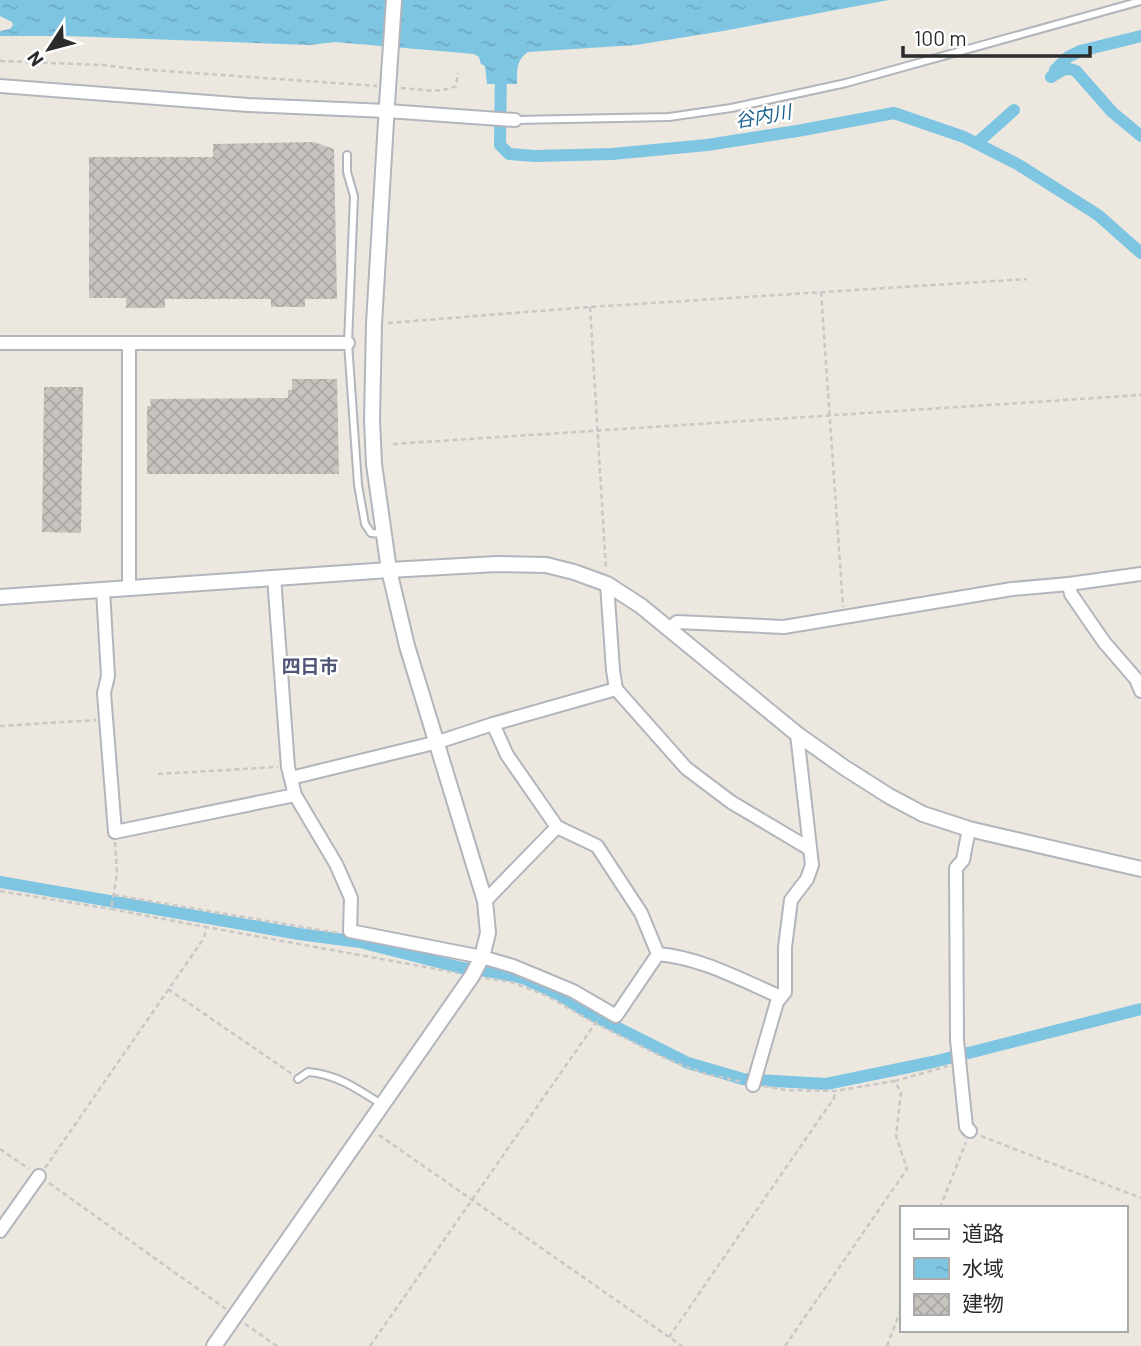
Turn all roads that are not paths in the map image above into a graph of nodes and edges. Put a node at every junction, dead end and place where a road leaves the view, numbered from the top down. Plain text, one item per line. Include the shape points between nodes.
1 (394, 0) edge
2 (1141, 1) edge
3 (0, 86) edge
4 (387, 108) junction
5 (515, 120) joint
6 (347, 155) dead end
7 (0, 343) edge
8 (129, 343) junction
9 (348, 343) junction
10 (385, 534) junction
11 (389, 570) junction
12 (1141, 574) edge
13 (274, 577) junction
14 (607, 584) junction
15 (1069, 584) junction
16 (129, 588) junction
17 (103, 590) junction
18 (0, 597) edge
19 (670, 629) junction
20 (616, 689) junction
21 (1141, 691) edge
22 (493, 724) junction
23 (797, 734) junction
24 (438, 742) junction
25 (289, 772) junction
26 (295, 795) junction
27 (557, 827) junction
28 (969, 830) junction
29 (810, 849) junction
30 (1141, 869) edge
31 (485, 901) junction
32 (658, 954) junction
33 (476, 967) junction
34 (781, 997) junction
35 (298, 1079) road end
36 (754, 1085) road end
37 (382, 1105) junction
38 (970, 1131) road end
39 (39, 1176) road end
40 (0, 1231) edge
41 (214, 1346) edge

1 - 4 street, bridge
2 - 5 lane via 846,83 731,108 669,117
3 - 4 street via 248,105
4 - 5 street
4 - 10 street via 372,431
6 - 9 lane via 346,172 354,197
7 - 8 street
8 - 9 street
8 - 16 street
9 - 10 lane via 365,524 372,533
10 - 11 street
11 - 13 street
11 - 14 street via 546,565
11 - 24 street via 407,646
12 - 15 street
13 - 16 street
13 - 25 street
14 - 19 street
14 - 20 street
15 - 19 street via 1012,589 784,627 677,622
15 - 21 street via 1071,594 1136,678
16 - 17 street
17 - 18 street
17 - 26 street via 108,676 104,693 115,832
19 - 23 street
20 - 22 street
20 - 29 street via 687,768 731,802
22 - 24 street
22 - 27 street via 506,755
23 - 28 street via 890,796
23 - 29 street
24 - 25 street
24 - 31 street
25 - 26 street
26 - 33 street via 351,898 350,931
27 - 31 street
27 - 32 street via 597,846 641,913
28 - 30 street
28 - 38 street via 963,860 956,868 957,1040
29 - 34 street via 810,872 791,900
31 - 33 street via 488,933
32 - 33 street via 616,1016 573,991 513,966
32 - 34 street via 704,964
33 - 37 street
34 - 36 street
35 - 37 lane via 307,1072 335,1078
37 - 41 street
39 - 40 street

